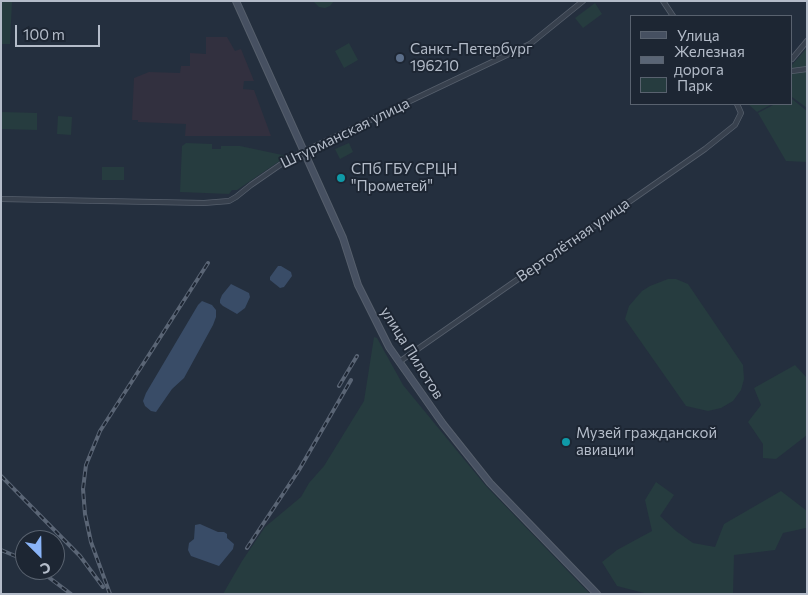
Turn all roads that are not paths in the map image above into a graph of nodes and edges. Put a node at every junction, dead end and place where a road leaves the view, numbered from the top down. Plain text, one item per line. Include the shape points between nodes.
1 (236, 1) edge
2 (583, 1) edge
3 (663, 1) edge
4 (673, 15) edge
5 (807, 41) edge
6 (793, 58) edge
7 (807, 69) edge
8 (793, 71) edge
9 (737, 105) edge
10 (303, 151) junction
11 (1, 198) edge
12 (399, 362) junction
13 (597, 594) edge

1 - 10 street, улица Пилотов
2 - 10 street, Штурманская улица via 530,44
3 - 4 street
5 - 6 street
7 - 8 street
9 - 12 street, Вертолётная улица via 741,113 735,125 705,149
10 - 11 street, Штурманская улица via 278,165 236,197 223,202
10 - 12 street, улица Пилотов via 343,238 368,307
12 - 13 street, улица Пилотов via 490,483

